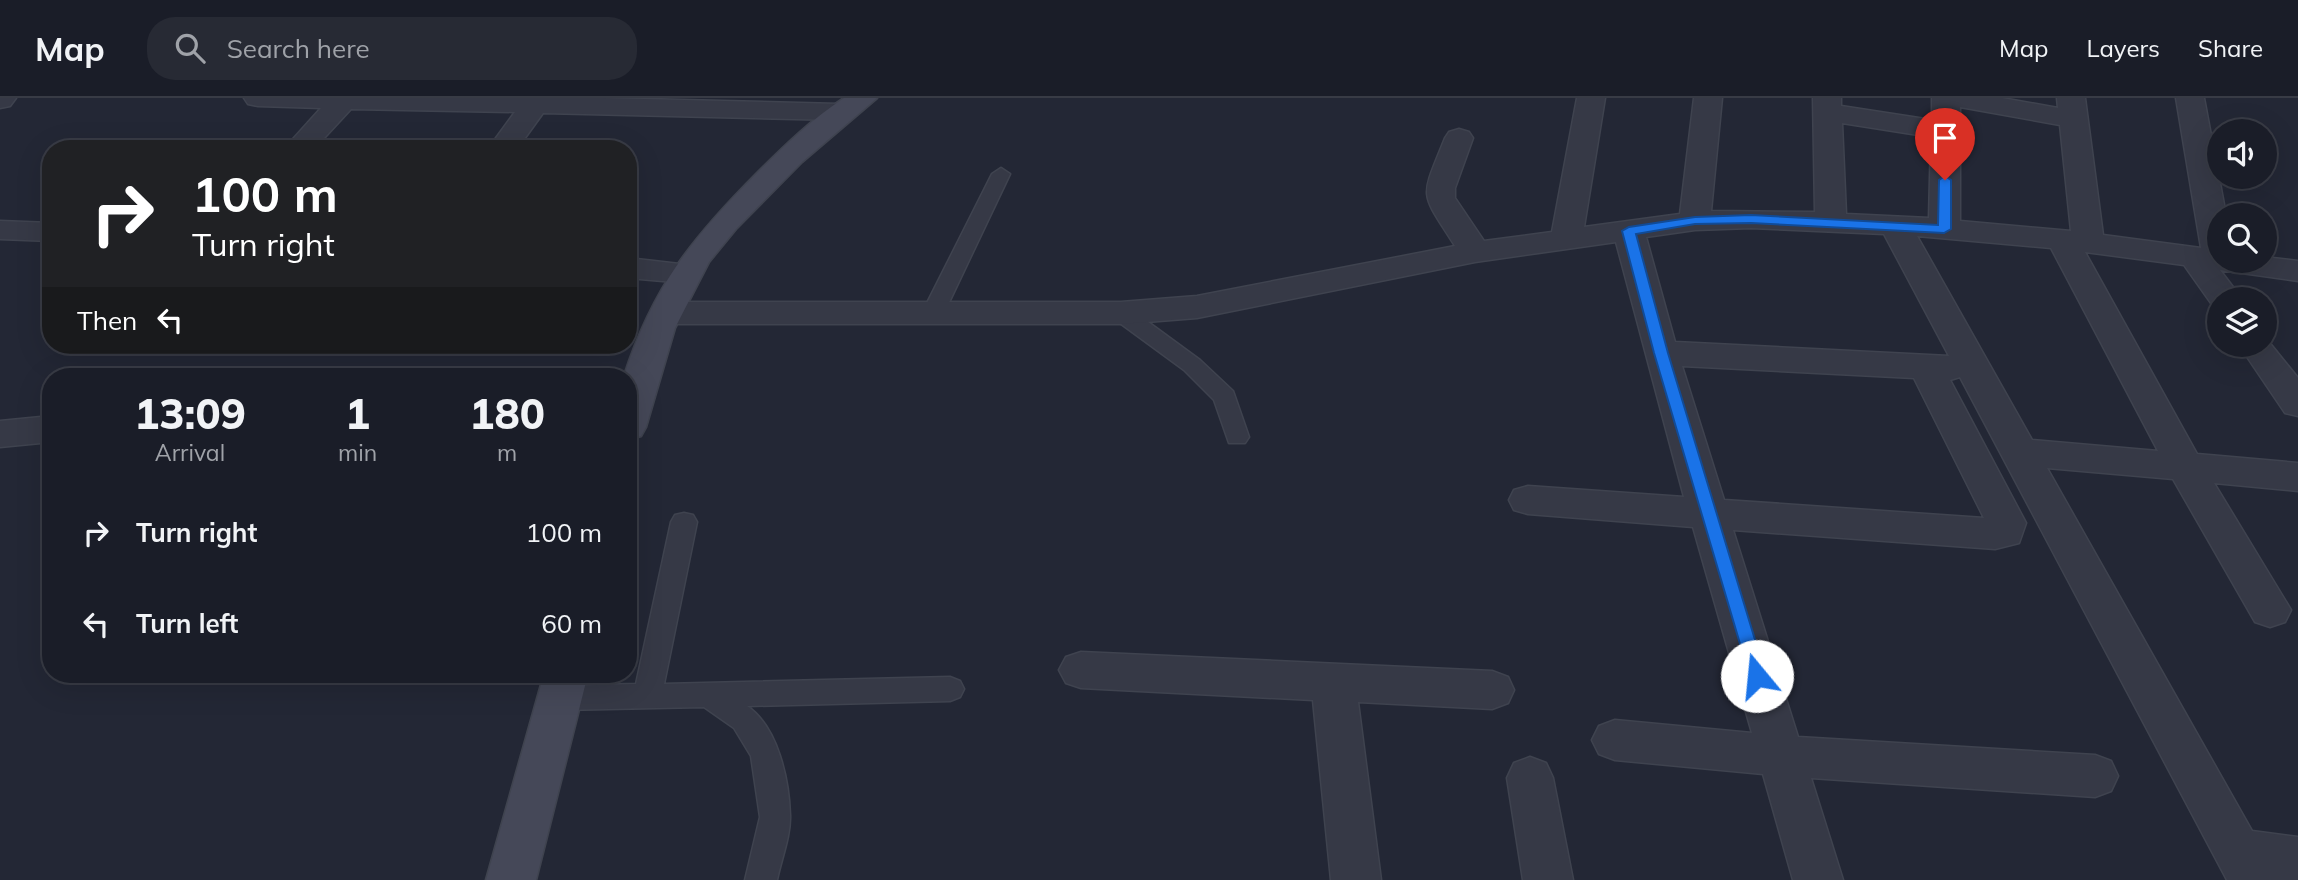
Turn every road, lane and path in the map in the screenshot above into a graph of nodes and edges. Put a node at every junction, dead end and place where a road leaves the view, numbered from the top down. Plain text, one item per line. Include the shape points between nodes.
1 (258, 98) edge
2 (1591, 98) edge
3 (1708, 98) edge
4 (1946, 98) edge
5 (1956, 98) edge
6 (2190, 98) edge
7 (345, 99) edge
8 (537, 102) edge
9 (851, 105) edge
10 (1827, 105) edge
11 (2072, 108) edge
12 (1945, 131) junction
13 (1459, 138) dead end
14 (306, 140) edge
15 (509, 140) edge
16 (1001, 174) dead end
17 (2209, 203) edge
18 (1695, 220) junction
19 (1831, 222) junction
20 (1895, 225) junction
21 (1944, 229) junction
22 (0, 230) edge
23 (1629, 231) junction
24 (42, 232) edge
25 (1567, 238) junction
26 (2075, 242) junction
27 (1475, 252) junction
28 (2207, 258) edge
29 (2277, 268) edge
30 (637, 269) edge
31 (2298, 271) edge
32 (686, 273) junction
33 (667, 313) junction
34 (933, 313) junction
35 (1121, 313) junction
36 (1661, 353) junction
37 (2265, 357) edge
38 (1926, 367) junction
39 (1974, 370) junction
40 (637, 375) edge
41 (2298, 404) edge
42 (42, 430) edge
43 (0, 433) edge
44 (1237, 437) dead end
45 (2020, 452) junction
46 (2185, 467) junction
47 (2298, 477) edge
48 (1528, 500) dead end
49 (1709, 516) junction
50 (684, 522) dead end
51 (2270, 610) dead end
52 (1081, 670) dead end
53 (1333, 682) junction
54 (563, 686) edge
55 (950, 690) dead end
56 (1492, 690) dead end
57 (706, 693) junction
58 (648, 694) junction
59 (1615, 740) dead end
60 (1781, 756) junction
61 (2095, 776) dead end
62 (1530, 778) dead end
63 (2298, 860) edge
64 (2245, 865) edge
65 (510, 880) edge
66 (761, 880) edge
67 (1356, 880) edge
68 (1548, 880) edge
69 (1818, 880) edge

1 - 7 street
2 - 25 street
3 - 18 street
4 - 12 street
5 - 11 street
6 - 17 street
7 - 8 street
7 - 14 street
8 - 9 street
8 - 15 street
9 - 32 street via 716,232
10 - 12 street
10 - 19 street
11 - 26 street
12 - 21 street
13 - 27 street via 1440,198
16 - 34 lane
18 - 19 street
18 - 23 street
19 - 20 street
20 - 21 street
20 - 39 street
21 - 26 street
22 - 24 street
23 - 25 street
23 - 36 street
25 - 27 street
26 - 28 street
26 - 46 street
27 - 35 street via 1197,307
29 - 31 street
30 - 32 street
32 - 33 street
33 - 34 street
33 - 40 street
34 - 35 street
35 - 44 lane via 1192,365 1225,397
36 - 38 street
36 - 49 street
37 - 41 street
38 - 39 street
38 - 49 street via 2006,523 2005,532
39 - 45 street
42 - 43 street
45 - 46 street
45 - 64 street
46 - 47 street
46 - 51 street
48 - 49 street
49 - 60 street
50 - 58 lane
52 - 53 street
53 - 56 street
53 - 67 street
54 - 58 lane
54 - 65 street
55 - 57 lane
57 - 58 lane
57 - 66 lane via 744,719 765,753 775,817
59 - 60 street
60 - 61 street
60 - 69 street
62 - 68 street
63 - 64 street

